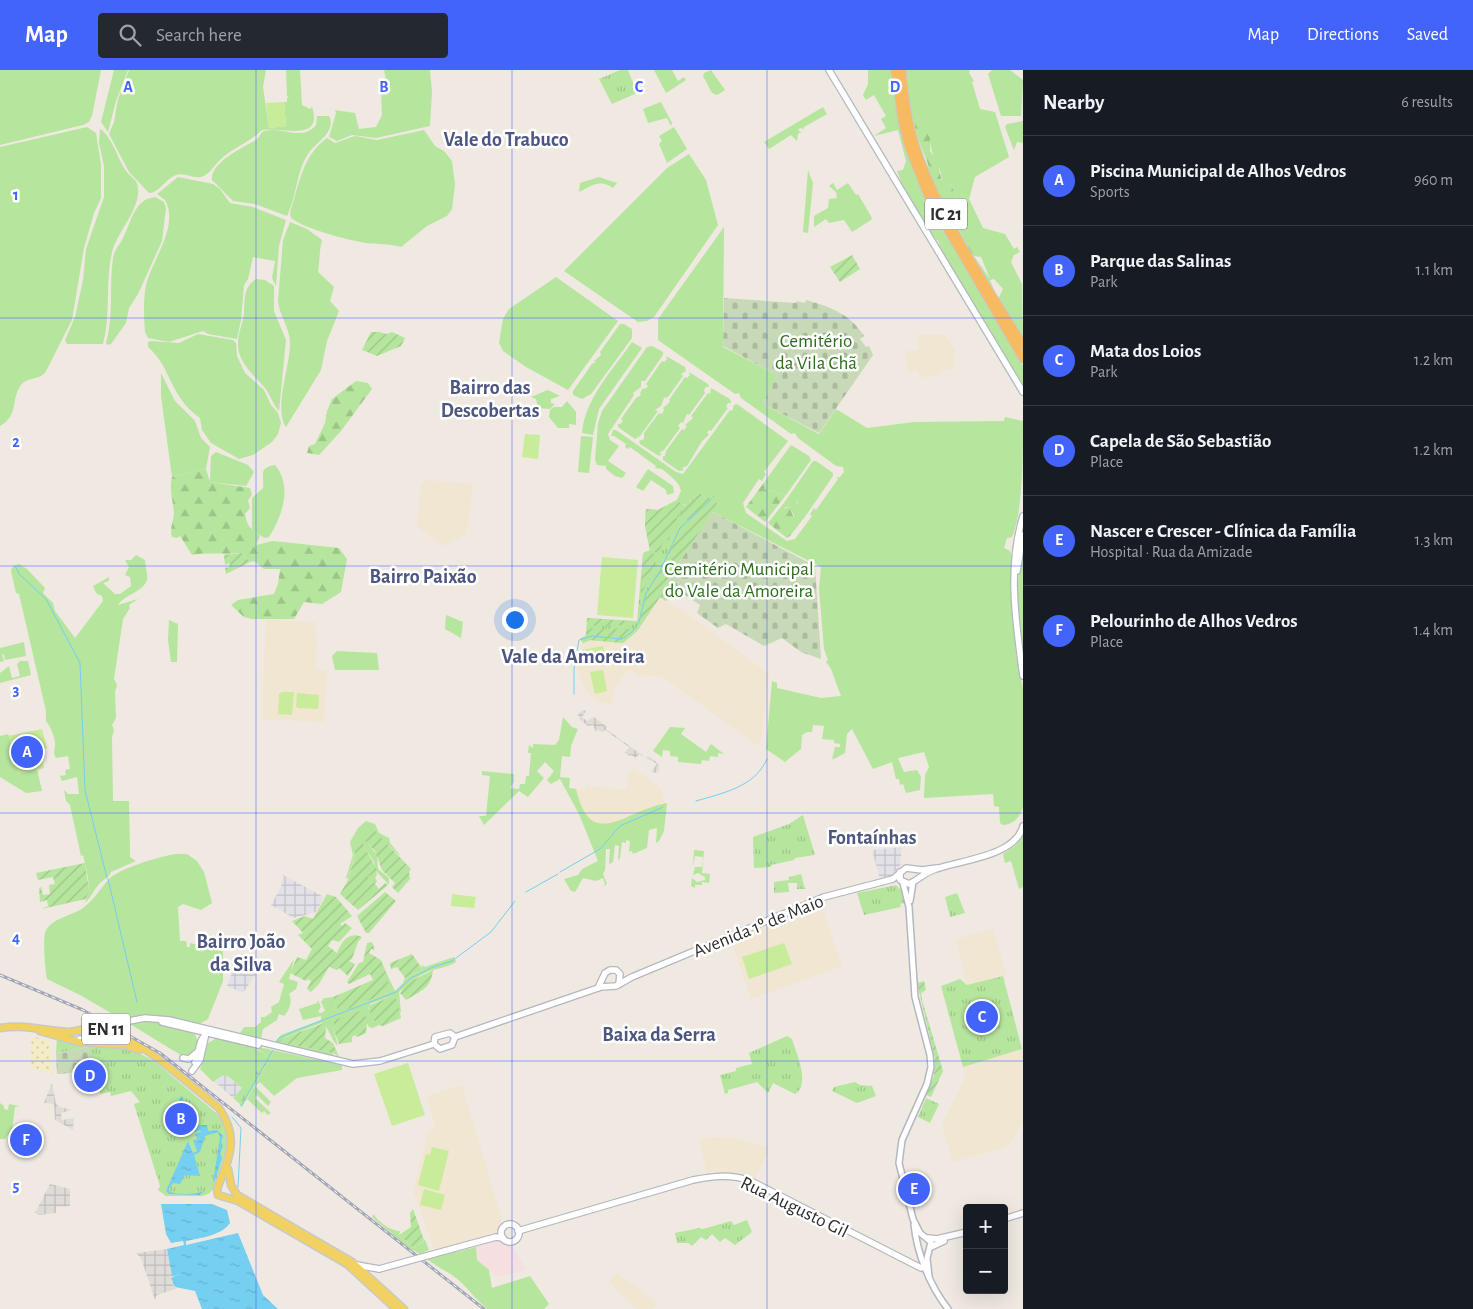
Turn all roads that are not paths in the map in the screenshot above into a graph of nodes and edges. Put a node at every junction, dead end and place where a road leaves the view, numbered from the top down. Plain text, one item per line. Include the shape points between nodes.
1 (829, 70) edge
2 (895, 70) edge
3 (902, 70) edge
4 (1023, 345) edge
5 (1023, 360) edge
6 (1023, 392) edge
7 (1023, 516) edge
8 (1023, 535) edge
9 (1021, 548) edge
10 (1014, 585) junction
11 (1023, 676) edge
12 (1023, 826) edge
13 (937, 868) junction
14 (913, 870) junction
15 (900, 872) junction
16 (886, 881) junction
17 (914, 881) junction
18 (903, 882) junction
19 (909, 906) junction
20 (620, 974) junction
21 (632, 976) junction
22 (604, 977) junction
23 (619, 984) junction
24 (612, 987) junction
25 (597, 990) junction
26 (145, 1018) junction
27 (184, 1028) junction
28 (0, 1029) edge
29 (55, 1030) junction
30 (207, 1031) junction
31 (103, 1034) junction
32 (219, 1036) junction
33 (61, 1037) junction
34 (455, 1037) junction
35 (434, 1044) junction
36 (201, 1046) junction
37 (283, 1048) junction
38 (152, 1055) junction
39 (183, 1058) dead end
40 (228, 1163) junction
41 (219, 1184) junction
42 (231, 1186) junction
43 (226, 1198) junction
44 (1023, 1213) edge
45 (1008, 1218) edge
46 (913, 1219) junction
47 (518, 1231) junction
48 (963, 1233) edge
49 (500, 1236) junction
50 (953, 1236) junction
51 (927, 1238) junction
52 (918, 1246) junction
53 (930, 1248) junction
54 (352, 1262) junction
55 (923, 1268) junction
56 (379, 1269) junction
57 (930, 1277) junction
58 (374, 1282) junction
59 (396, 1309) edge
60 (404, 1309) edge
61 (948, 1309) edge

1 - 6 main road
2 - 5 highway, IC 21 via 907,139 928,196
3 - 4 highway, IC 21 via 914,141 933,190
7 - 9 main road
8 - 9 main road
9 - 10 main road
9 - 10 main road
10 - 11 main road
12 - 13 main road via 1018,838 1007,847
13 - 14 main road
13 - 17 main road
14 - 15 main road via 906,868
14 - 17 main road via 916,874
15 - 16 main road, Avenida 1º de Maio
15 - 18 main road
16 - 18 main road, Avenida 1º de Maio
16 - 21 main road, Avenida 1º de Maio via 824,897
17 - 18 main road via 909,884
17 - 19 street
18 - 19 street
19 - 46 street via 915,993 931,1067 900,1146 900,1176
20 - 21 main road
20 - 22 main road via 610,970
20 - 23 main road
21 - 23 main road, Avenida 1º de Maio
22 - 24 main road via 606,984
22 - 25 main road
23 - 24 main road, Avenida 1º de Maio
24 - 25 main road, Avenida 1º de Maio
25 - 34 main road, Avenida 1º de Maio
26 - 27 main road, Avenida 1º de Maio
26 - 30 main road, Avenida 1º de Maio via 169,1020
26 - 31 main road, Avenida 1º de Maio, bridge via 129,1021
27 - 30 main road, Avenida 1º de Maio
27 - 36 main road via 196,1034
28 - 29 main road, EN 11 via 28,1025
28 - 33 main road, EN 11 via 28,1029
29 - 31 main road via 80,1036
29 - 38 main road, EN 11 via 104,1028
30 - 32 main road, Avenida 1º de Maio
30 - 36 main road
30 - 37 main road, Avenida 1º de Maio
31 - 33 main road via 82,1040
32 - 36 main road
32 - 37 main road, Avenida 1º de Maio
33 - 38 main road, EN 11 via 87,1043 125,1045
34 - 35 main road, Avenida 1º de Maio via 453,1044 442,1049
34 - 35 main road, Avenida 1º de Maio via 450,1033 444,1034 435,1037
35 - 37 main road, Avenida 1º de Maio via 380,1061 359,1064
36 - 36 main road via 193,1069 198,1063
36 - 39 main road via 191,1058
38 - 40 main road, EN 11 via 219,1108 230,1128
40 - 41 main road
40 - 42 main road
41 - 42 main road via 225,1182
41 - 43 main road via 217,1194
42 - 43 main road via 232,1194
42 - 54 main road via 240,1197
43 - 59 main road via 238,1201 348,1264
44 - 45 main road
46 - 51 street via 920,1233
46 - 52 street
47 - 49 main road via 513,1225 507,1225
47 - 49 main road via 513,1241 506,1241
47 - 55 main road, Rua Augusto Gil via 693,1180 721,1175 751,1181
48 - 50 main road
49 - 56 main road, bridge
50 - 51 main road
50 - 53 main road
51 - 52 street via 920,1239
51 - 53 street via 931,1242
52 - 53 street via 924,1251
52 - 55 street
53 - 57 street via 927,1258
54 - 56 main road via 367,1269
54 - 58 main road
55 - 57 street
56 - 58 main road via 374,1274
57 - 61 street via 933,1288
58 - 60 main road

